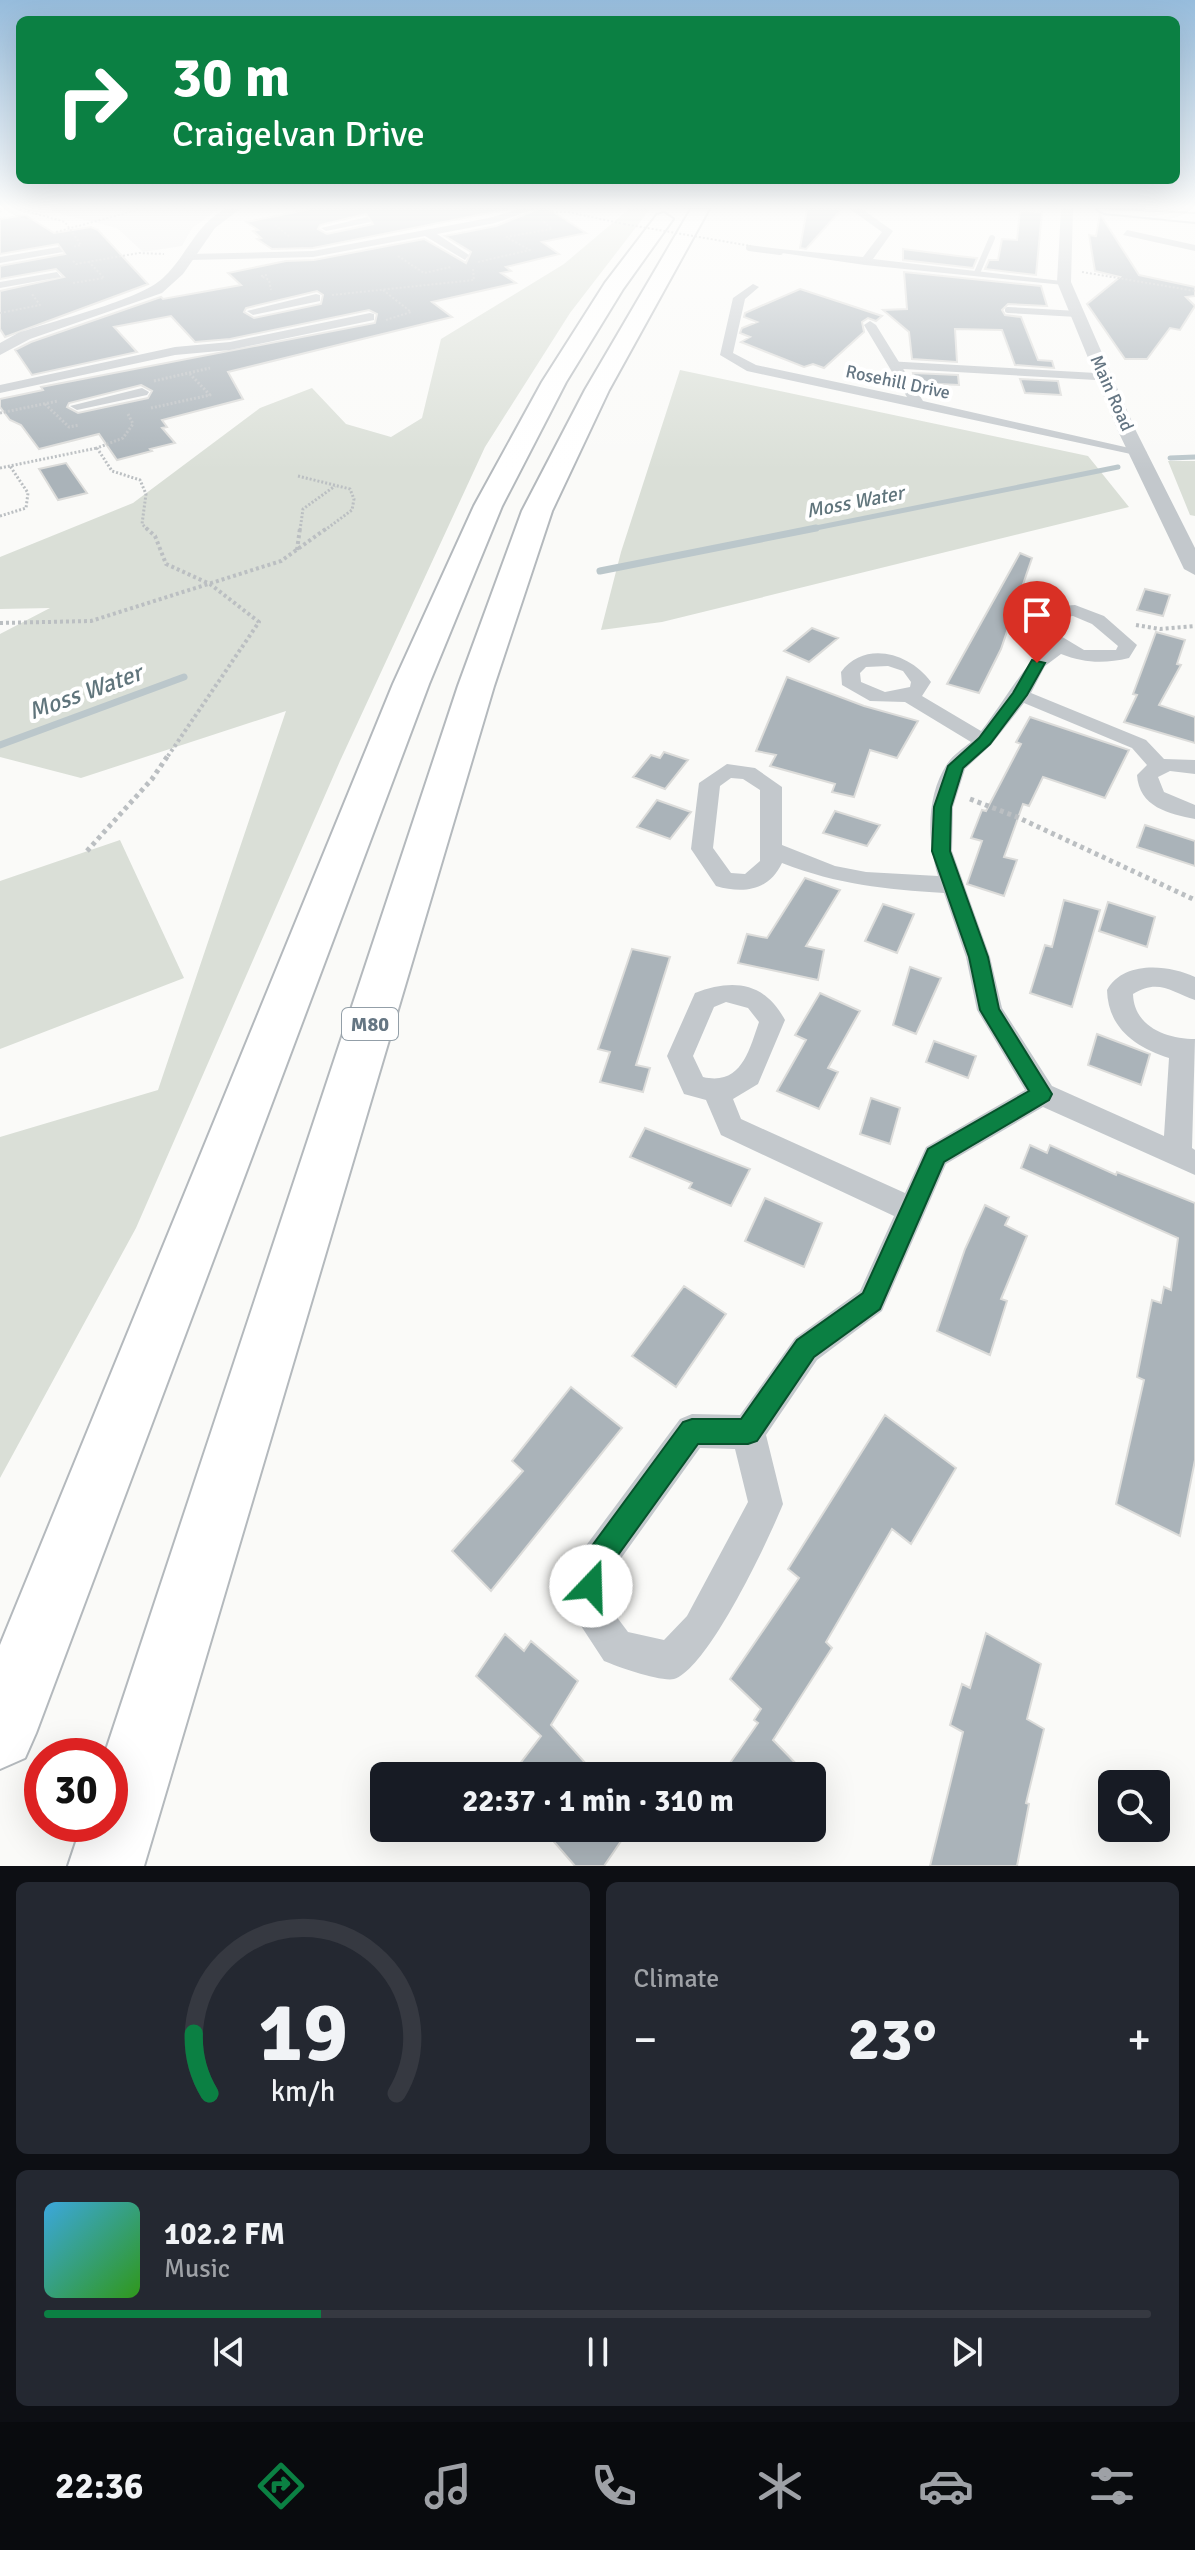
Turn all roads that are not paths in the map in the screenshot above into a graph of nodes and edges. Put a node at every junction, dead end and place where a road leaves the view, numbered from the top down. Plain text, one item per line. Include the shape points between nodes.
1 (145, 296) edge
2 (608, 296) edge
3 (650, 296) edge
4 (741, 296) edge
5 (1071, 296) edge
6 (316, 298) road end
7 (272, 307) junction
8 (1008, 310) dead end
9 (253, 311) dead end
10 (1077, 314) junction
11 (370, 317) dead end
12 (870, 325) dead end
13 (299, 333) junction
14 (0, 350) edge
15 (895, 365) junction
16 (99, 367) junction
17 (1105, 377) junction
18 (0, 389) edge
19 (142, 392) dead end
20 (123, 396) junction
21 (918, 404) junction
22 (77, 406) dead end
23 (1140, 452) junction
24 (1195, 569) edge
25 (1059, 646) junction
26 (1020, 695) junction
27 (909, 696) dead end
28 (984, 741) junction
29 (1159, 766) junction
30 (1195, 767) edge
31 (1195, 812) edge
32 (772, 850) junction
33 (952, 885) junction
34 (1195, 990) edge
35 (1189, 1050) edge
36 (717, 1094) dead end
37 (1042, 1094) junction
38 (1186, 1160) edge
39 (913, 1211) junction
40 (748, 1432) junction
41 (0, 1733) edge
42 (106, 1866) edge

1 - 14 street via 24,336
2 - 41 highway via 554,382 488,506 411,684
3 - 42 highway, M80 via 537,511 476,686
4 - 21 street, Rosehill Drive via 726,355 752,368
5 - 10 street, Main Road
6 - 7 street
7 - 9 street
7 - 13 street
8 - 10 lane
10 - 17 street, Main Road
11 - 13 street
12 - 15 street
13 - 16 street
15 - 17 lane
15 - 21 street
16 - 18 street
16 - 20 street
17 - 23 street, Main Road
19 - 20 street
20 - 22 street
21 - 23 street, Rosehill Drive
23 - 24 street, Main Road
25 - 25 street via 1099,660 1122,654 1128,645 1075,610 1053,613 1041,622 1040,631
25 - 26 street via 1037,663
26 - 28 street
26 - 29 street via 1139,744
27 - 28 street
28 - 33 street via 956,766 942,807 941,851
29 - 30 street
29 - 31 street via 1147,775 1146,784 1155,797
32 - 32 street via 771,864 750,883 724,880 702,849 710,783 727,771 748,773 771,787
32 - 33 street via 866,880
33 - 37 street via 990,1010
34 - 35 street via 1158,975 1132,979 1120,990 1118,1007 1129,1026 1172,1049
35 - 38 street
36 - 39 street via 731,1127
37 - 38 street
37 - 39 street via 936,1156
39 - 40 street via 871,1301 806,1349
40 - 40 street via 766,1504 700,1629 671,1661 617,1648 588,1609 595,1564 692,1431

